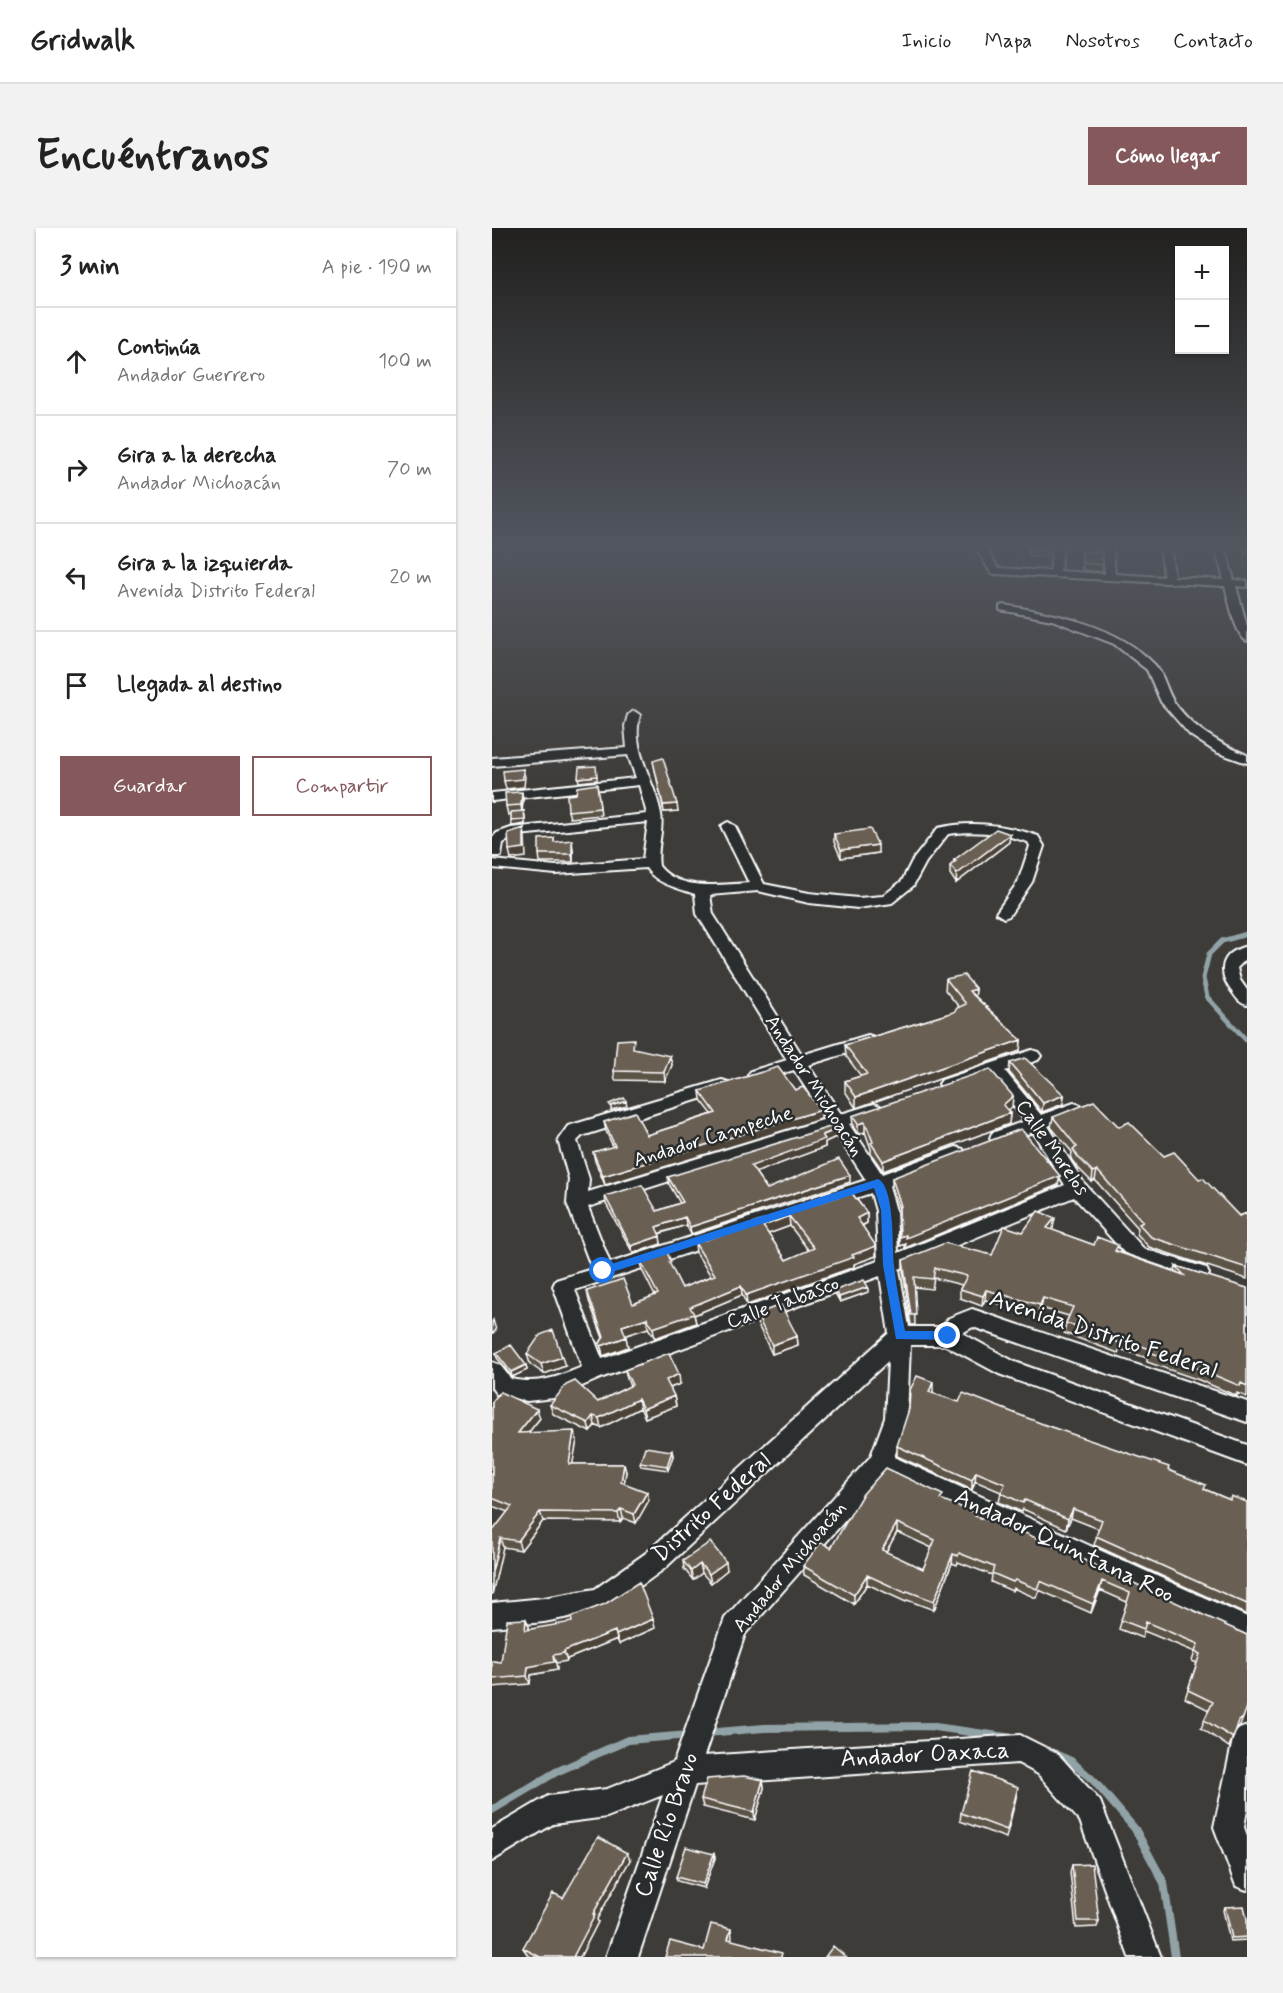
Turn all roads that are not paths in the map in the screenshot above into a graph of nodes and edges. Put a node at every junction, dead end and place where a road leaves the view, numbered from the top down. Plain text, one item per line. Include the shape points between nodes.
1 (1074, 625) edge
2 (634, 715) dead end
3 (634, 751) junction
4 (1247, 759) edge
5 (492, 762) edge
6 (644, 781) junction
7 (492, 797) edge
8 (655, 817) junction
9 (728, 826) dead end
10 (494, 858) edge
11 (651, 863) junction
12 (758, 887) junction
13 (702, 891) junction
14 (1004, 913) dead end
15 (1247, 951) edge
16 (1247, 1000) edge
17 (883, 1036) edge
18 (1032, 1056) dead end
19 (798, 1063) junction
20 (993, 1068) junction
21 (926, 1091) edge
22 (893, 1103) edge
23 (1087, 1104) edge
24 (837, 1123) junction
25 (1038, 1124) junction
26 (878, 1183) junction
27 (1077, 1188) junction
28 (577, 1203) junction
29 (888, 1265) junction
30 (603, 1271) junction
31 (1216, 1279) edge
32 (900, 1336) junction
33 (948, 1336) junction
34 (492, 1371) edge
35 (594, 1371) junction
36 (1247, 1412) edge
37 (1247, 1455) edge
38 (881, 1462) junction
39 (492, 1615) edge
40 (1247, 1630) edge
41 (712, 1693) joint
42 (1247, 1740) edge
43 (689, 1763) junction
44 (1241, 1840) edge
45 (492, 1846) edge
46 (1247, 1875) edge
47 (622, 1957) edge
48 (1144, 1957) edge

1 - 4 street via 1118,642 1152,668 1167,702 1194,732
2 - 3 street via 630,729
3 - 5 street
3 - 6 street
6 - 7 street
6 - 8 street
8 - 10 street via 516,831 496,842
8 - 11 street
9 - 12 street
10 - 11 street via 556,870
11 - 13 street via 656,872
12 - 13 street
12 - 14 street via 858,903 887,900 908,883 919,861 943,831 980,827 1016,833 1033,839 1037,846 1025,882
13 - 19 street, Andador Michoacán via 705,914
15 - 16 street via 1235,957 1229,967 1230,980
17 - 19 street
18 - 20 street
19 - 24 street, Andador Michoacán
19 - 28 street via 575,1131 567,1140 579,1179
20 - 21 street
20 - 25 street, Calle Morelos
22 - 24 street, Andador Campeche
23 - 25 street
24 - 26 street, Andador Michoacán
24 - 28 street, Andador Campeche
25 - 26 street
25 - 27 street, Calle Morelos
26 - 29 street, Andador Michoacán via 886,1210
26 - 30 street
27 - 29 street, Calle Tabasco
27 - 31 street, Calle Morelos via 1137,1254
28 - 30 street
29 - 32 street, Andador Michoacán
29 - 35 street, Calle Tabasco
30 - 35 street via 563,1286
32 - 33 street
32 - 38 street, Andador Michoacán via 896,1418
32 - 39 street, Distrito Federal via 655,1562 600,1600
33 - 36 street, Avenida Distrito Federal via 957,1324 972,1318
33 - 37 street via 1007,1368
34 - 35 street, Calle Tabasco via 504,1386 526,1392 554,1389
38 - 40 street, Andador Quintana Roo
38 - 41 street, Andador Michoacán via 734,1627
41 - 43 street, Calle Río Bravo
42 - 44 street via 1229,1827
43 - 45 street, Andador Oaxaca via 607,1803 549,1810
43 - 47 street, Calle Río Bravo
43 - 48 street, Andador Oaxaca via 1020,1749 1048,1764 1090,1811
44 - 46 street

